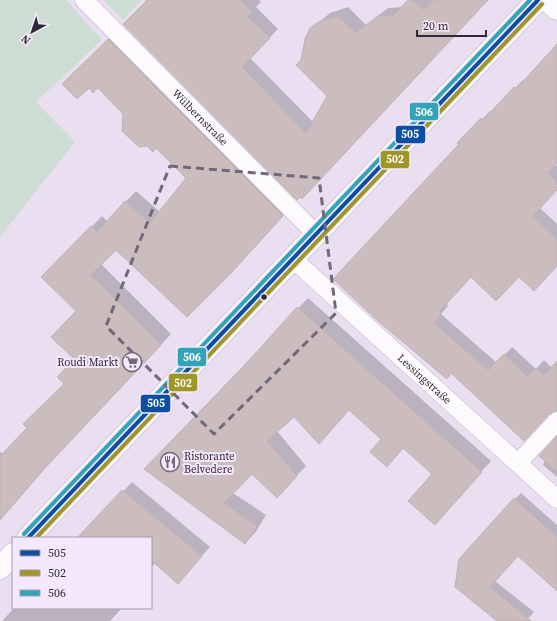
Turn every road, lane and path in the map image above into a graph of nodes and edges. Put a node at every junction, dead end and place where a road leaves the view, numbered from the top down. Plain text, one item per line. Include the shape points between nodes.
1 (84, 0) edge
2 (538, 0) edge
3 (547, 0) edge
4 (557, 9) edge
5 (316, 234) junction
6 (293, 259) junction
7 (557, 421) edge
8 (518, 463) junction
9 (557, 498) edge
10 (29, 537) edge

1 - 5 street, Wülbernstraße
2 - 5 street
3 - 4 street
5 - 6 street
6 - 8 street, Lessingstraße
6 - 10 street
7 - 8 street
8 - 9 street, Lessingstraße

